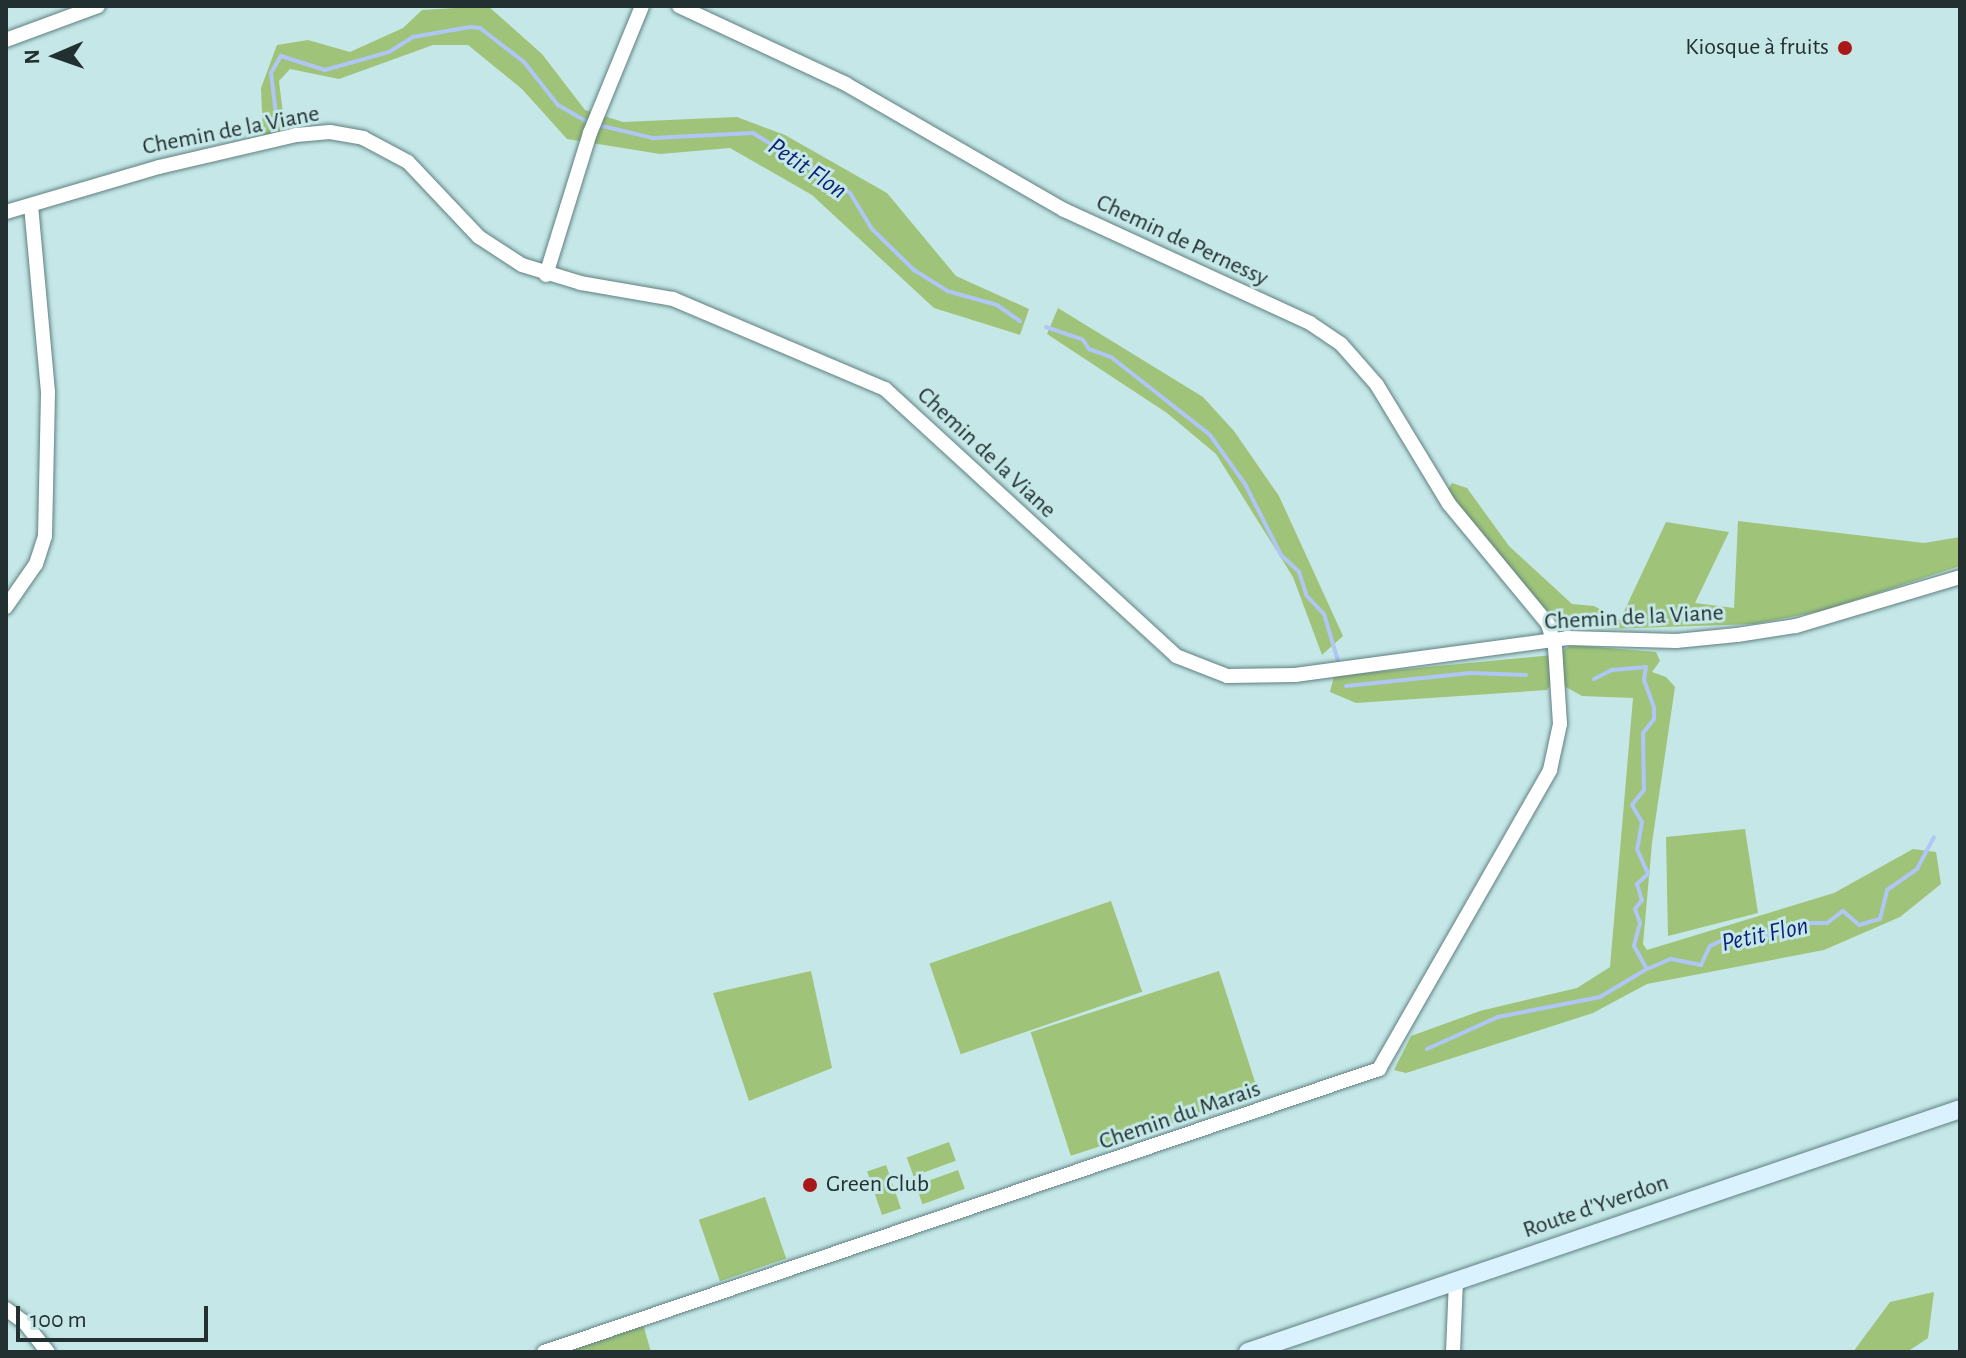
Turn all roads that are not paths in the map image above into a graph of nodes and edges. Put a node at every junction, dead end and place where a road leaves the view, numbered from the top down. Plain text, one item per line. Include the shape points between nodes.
1 (98, 6) edge
2 (642, 6) edge
3 (679, 6) edge
4 (6, 40) edge
5 (31, 206) junction
6 (6, 212) edge
7 (546, 275) junction
8 (1960, 577) edge
9 (6, 607) edge
10 (1554, 641) junction
11 (1960, 1109) edge
12 (1456, 1280) junction
13 (6, 1309) edge
14 (48, 1352) edge
15 (544, 1352) edge
16 (1248, 1352) edge
17 (1453, 1352) edge

1 - 4 street
2 - 7 street via 590,133
3 - 10 street, Chemin de Pernessy via 846,84 1064,210 1310,323 1341,344 1377,385 1449,504 1548,624
5 - 6 street, Chemin de la Viane
5 - 7 street, Chemin de la Viane via 174,163 296,135 350,134 408,162 479,237
5 - 9 street via 48,392 45,536 36,564
7 - 10 street, Chemin de la Viane via 673,299 885,389 1176,656 1210,672 1248,678 1295,675
8 - 10 street, Chemin de la Viane via 1796,626 1676,641
10 - 15 street, Chemin du Marais via 1560,724 1550,770 1379,1069
11 - 12 main road, Route d'Yverdon
12 - 16 main road, Route d'Yverdon
12 - 17 street
13 - 14 street

